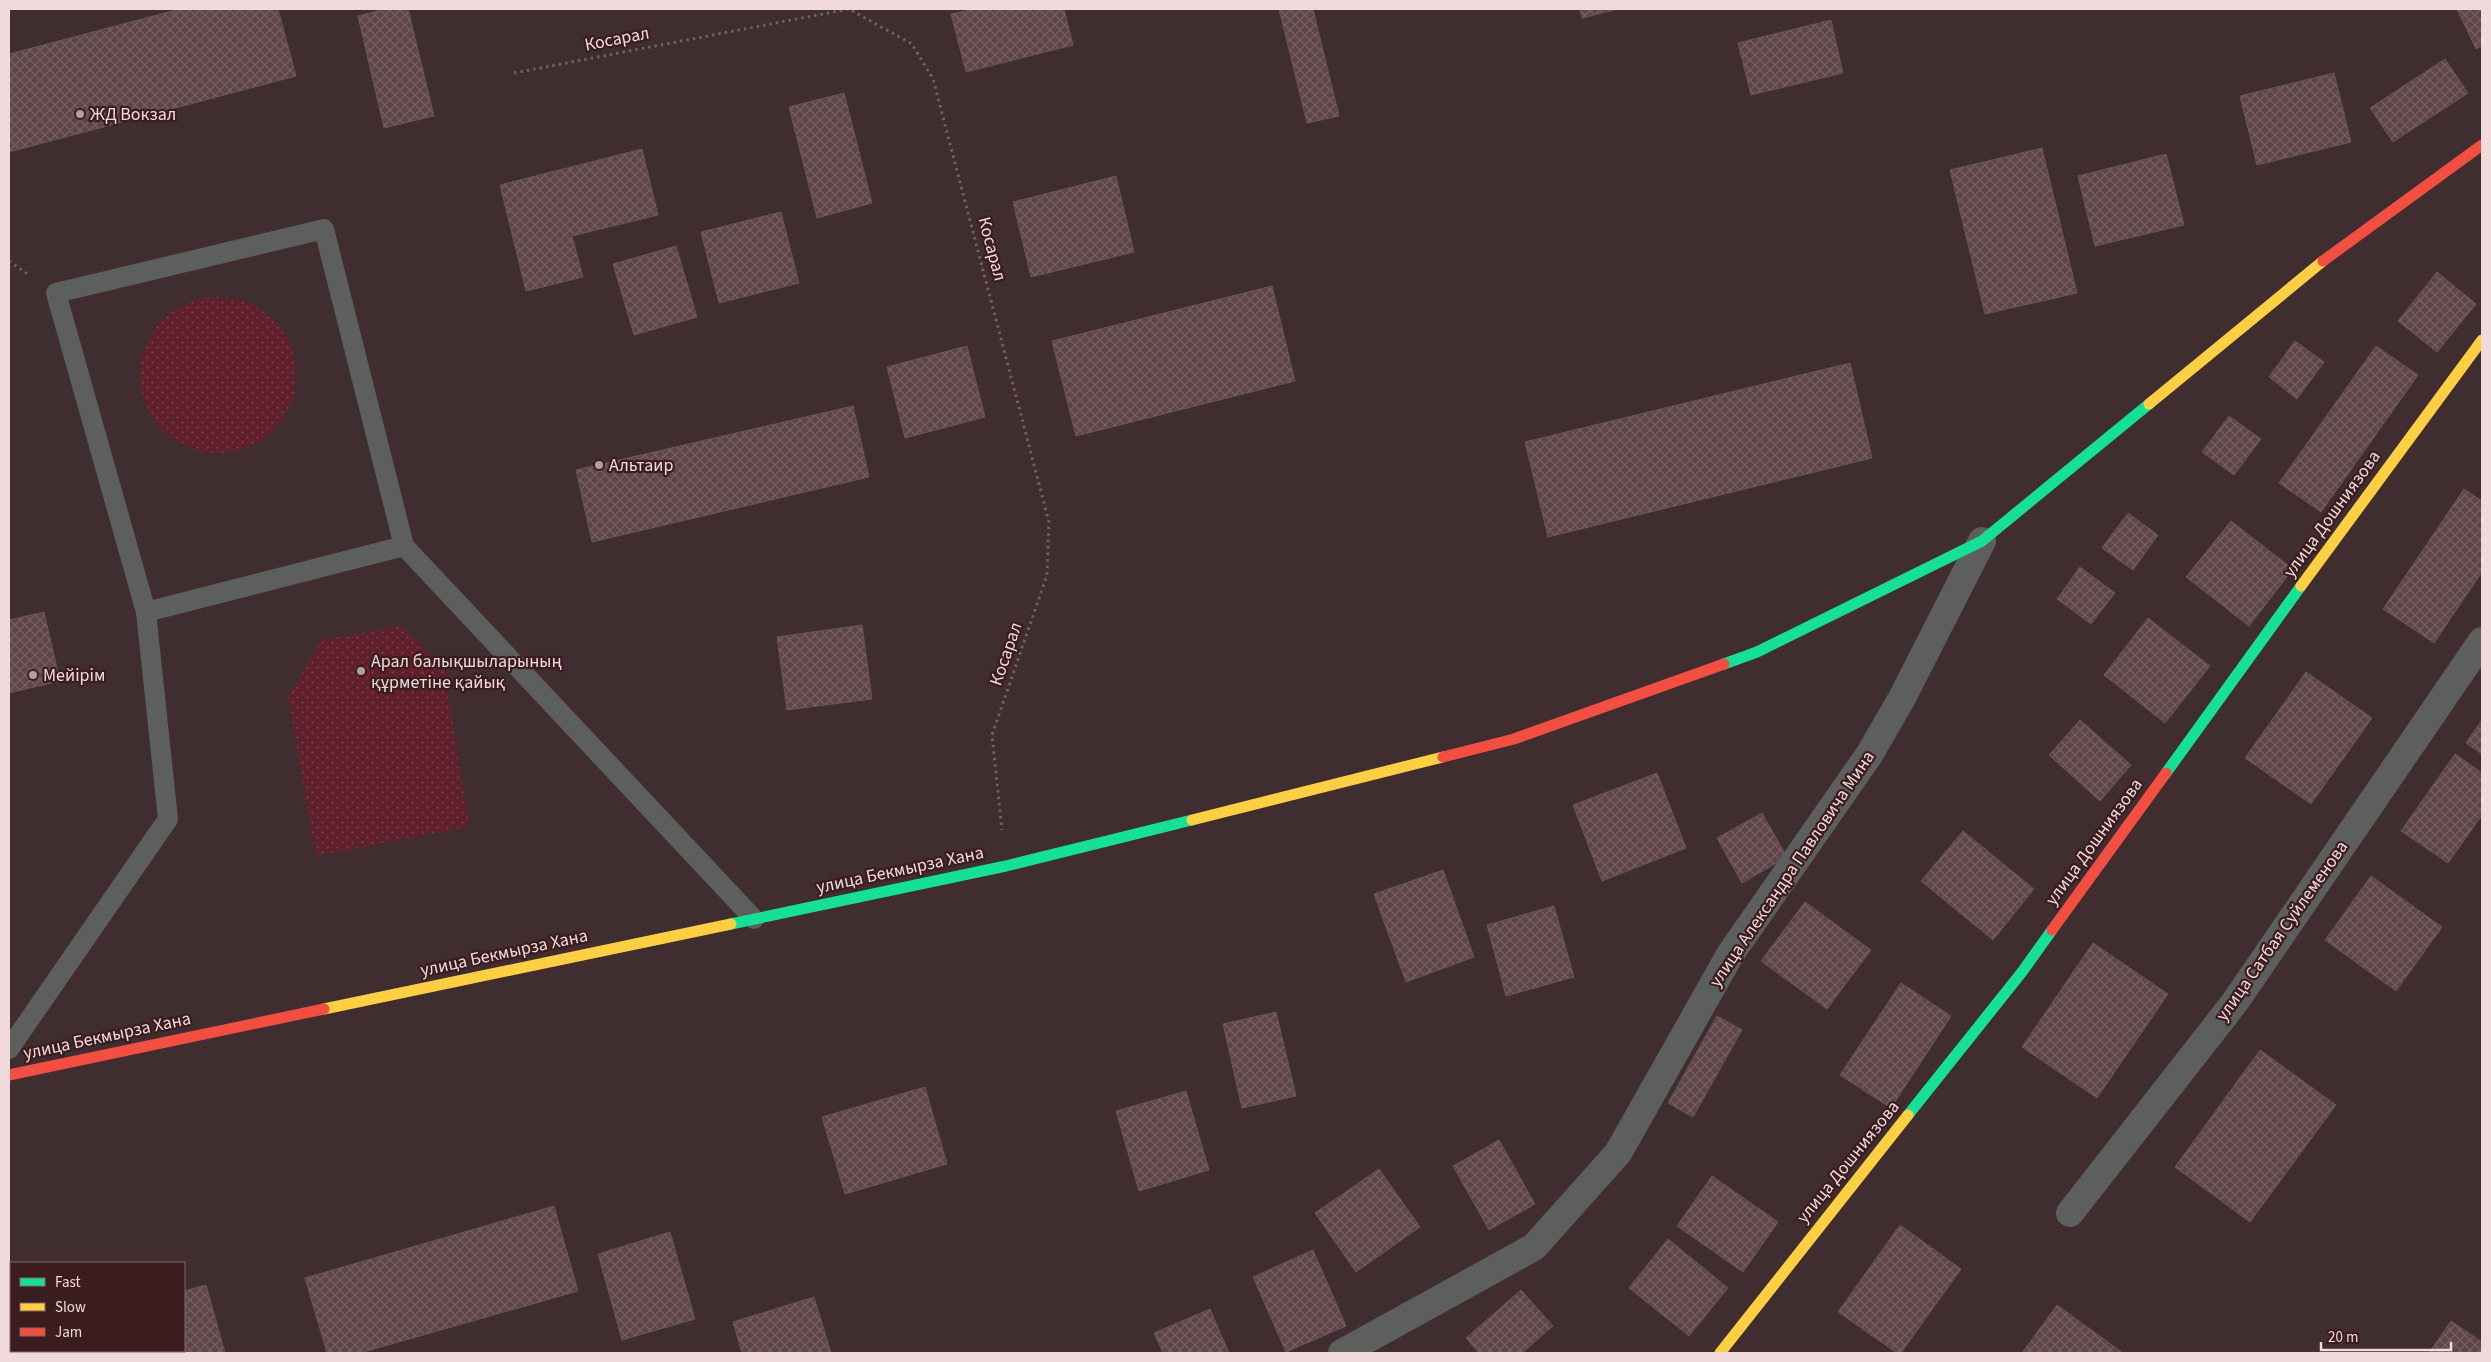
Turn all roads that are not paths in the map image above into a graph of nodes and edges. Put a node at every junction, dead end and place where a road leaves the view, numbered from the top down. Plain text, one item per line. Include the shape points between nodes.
1 (2482, 145) edge
2 (2482, 340) edge
3 (1982, 541) junction
4 (404, 546) junction
5 (146, 612) junction
6 (2482, 641) edge
7 (754, 919) junction
8 (9, 1049) edge
9 (9, 1075) edge
10 (2070, 1213) dead end
11 (1342, 1353) edge
12 (1720, 1353) edge

1 - 3 street, улица Бекмырза Хана via 2333,253
2 - 12 street, улица Дошниязова via 2022,972
3 - 7 street, улица Бекмырза Хана via 1757,652 1514,739 1006,866
3 - 11 street, улица Александра Павловича Мина via 1870,756 1731,953 1618,1153 1534,1248
4 - 5 lane
4 - 5 lane via 324,229 56,294
4 - 7 lane
5 - 8 lane via 168,819
6 - 10 street, улица Сатбая Суйлеменова via 2235,1002
7 - 9 street, улица Бекмырза Хана

